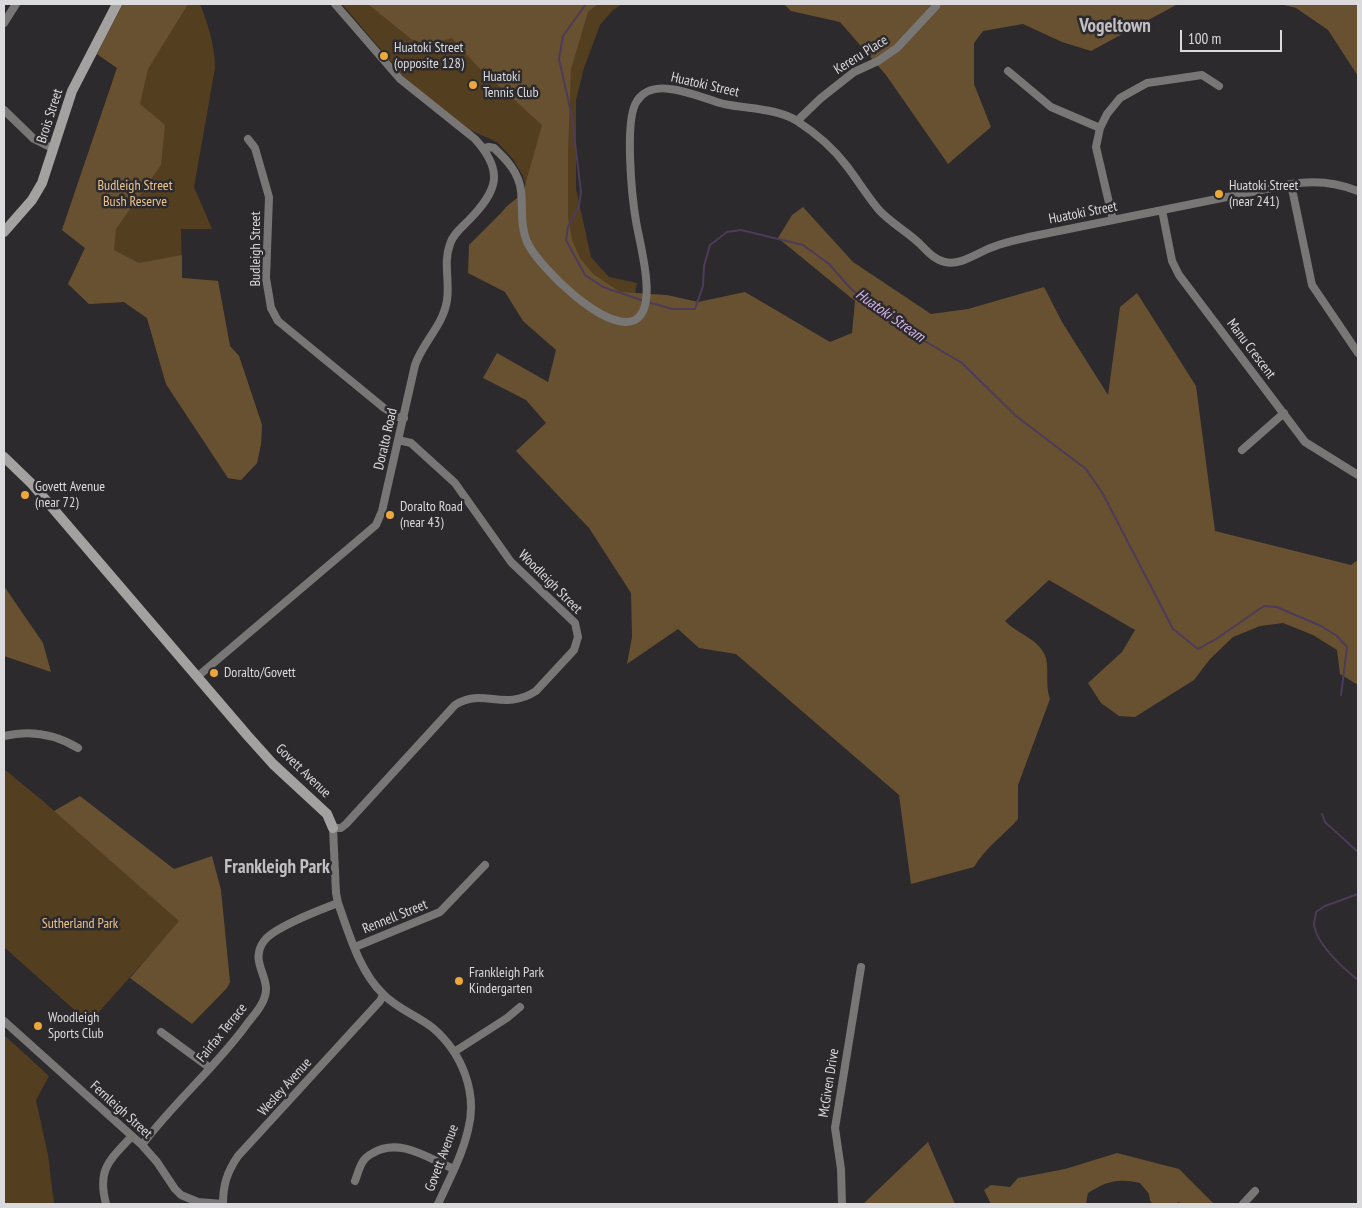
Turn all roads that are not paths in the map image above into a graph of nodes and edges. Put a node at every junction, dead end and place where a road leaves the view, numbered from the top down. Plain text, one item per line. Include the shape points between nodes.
1 (16, 4) edge
2 (117, 4) edge
3 (335, 4) edge
4 (936, 6) dead end
5 (4, 23) edge
6 (1008, 71) dead end
7 (1218, 86) dead end
8 (4, 110) edge
9 (797, 121) junction
10 (1100, 128) junction
11 (248, 138) dead end
12 (484, 148) junction
13 (54, 149) junction
14 (1291, 184) junction
15 (1358, 191) edge
16 (1162, 210) junction
17 (1113, 220) junction
18 (4, 232) edge
19 (1358, 353) edge
20 (1284, 413) junction
21 (404, 418) junction
22 (398, 440) junction
23 (1242, 450) dead end
24 (4, 457) edge
25 (1358, 474) edge
26 (197, 677) junction
27 (4, 736) edge
28 (78, 748) dead end
29 (333, 828) junction
30 (484, 865) dead end
31 (338, 903) junction
32 (356, 947) junction
33 (861, 967) dead end
34 (383, 995) junction
35 (520, 1006) dead end
36 (4, 1021) edge
37 (161, 1032) dead end
38 (454, 1052) junction
39 (210, 1068) junction
40 (132, 1136) junction
41 (142, 1145) junction
42 (454, 1169) junction
43 (355, 1181) dead end
44 (1255, 1191) dead end
45 (106, 1204) edge
46 (223, 1204) edge
47 (438, 1204) edge
48 (842, 1204) edge
49 (1243, 1204) edge

1 - 5 street
2 - 13 street, Brois Street via 75,83
3 - 12 street, Huatoki Street via 400,79
4 - 9 street, Kereru Place via 897,48 854,72
6 - 10 street via 1051,107
7 - 10 street via 1202,75 1147,83 1120,98
8 - 13 street via 34,139
9 - 12 street, Huatoki Street via 668,88 653,89 642,95 632,115 631,144 634,210 648,287 639,317 623,322 608,318 584,303 534,254 522,222 521,191 516,173 494,148
9 - 17 street, Huatoki Street via 838,155 886,218 934,257 946,262 961,260 1006,242
10 - 17 street via 1096,147
11 - 21 street, Budleigh Street via 269,197 266,278 271,308 278,321 384,408
12 - 21 street, Doralto Road via 493,169 494,183 486,200 451,241 446,261 447,301 440,322 419,352
13 - 18 street, Brois Street via 38,191
14 - 15 street, Huatoki Street via 1325,182
14 - 16 street, Huatoki Street
14 - 19 street via 1312,285
16 - 17 street, Huatoki Street
16 - 20 street, Manu Crescent via 1172,261 1179,275
20 - 23 street
20 - 25 street, Manu Crescent via 1306,442
21 - 22 street, Doralto Road
22 - 26 street, Doralto Road via 376,525
22 - 29 street, Woodleigh Street via 410,443 455,483 511,562 575,623 577,642 574,650 529,695 511,701 469,698 456,705 346,824
24 - 26 street, Govett Avenue via 32,484
26 - 29 street, Govett Avenue via 273,764 322,809
27 - 28 street via 37,733 64,739
29 - 31 street, Govett Avenue
30 - 32 street, Rennell Street via 440,912
31 - 32 street, Govett Avenue
31 - 39 street, Fairfax Terrace via 275,931 262,942 258,958 266,981 265,998 238,1038
32 - 34 street, Govett Avenue via 367,972
33 - 48 street, McGiven Drive via 835,1128
34 - 38 street, Govett Avenue via 434,1030
34 - 46 street, Wesley Avenue via 238,1156 227,1174
35 - 38 street
36 - 40 street, Fernleigh Street
37 - 39 street
38 - 42 street, Govett Avenue via 466,1076 471,1110 469,1129
39 - 41 street, Fairfax Terrace
40 - 41 street, Fernleigh Street
40 - 45 street via 104,1171
41 - 46 street, Fernleigh Street via 181,1195 198,1202
42 - 43 street via 402,1147 392,1147 368,1156
42 - 47 street, Govett Avenue
44 - 49 street

